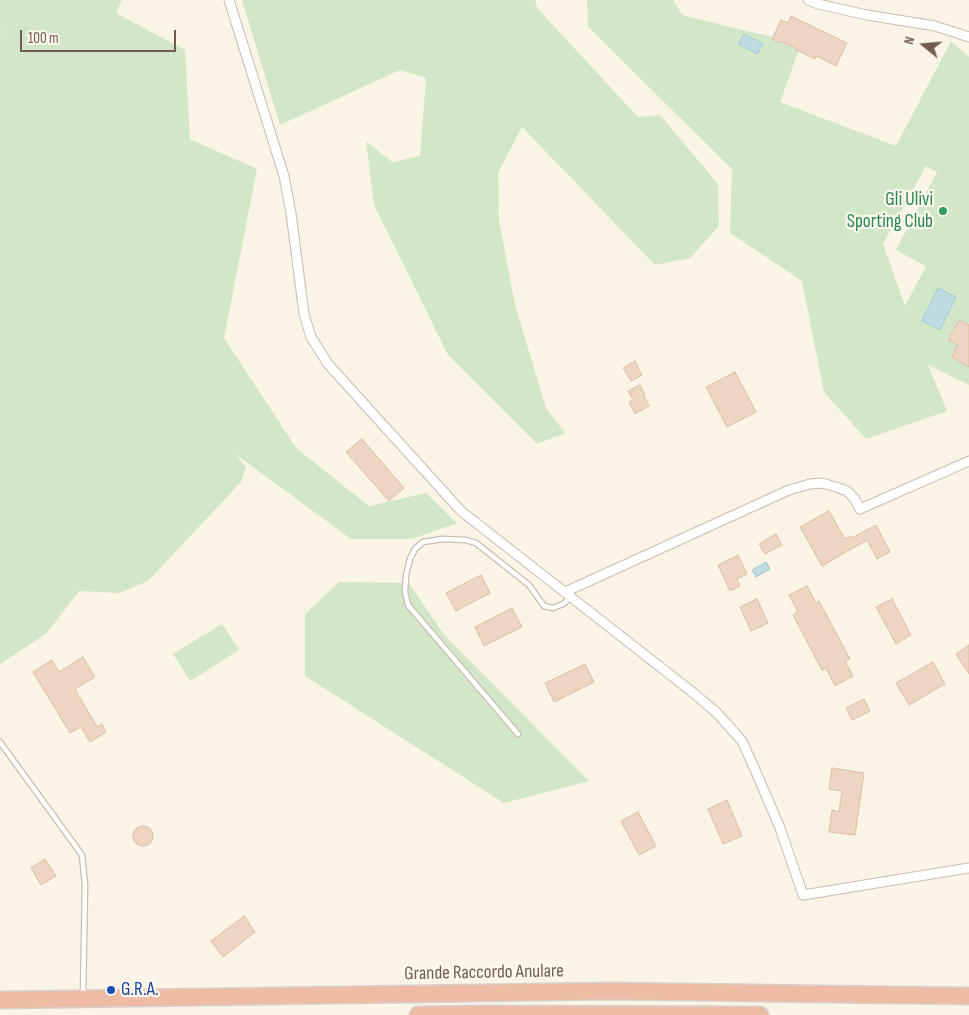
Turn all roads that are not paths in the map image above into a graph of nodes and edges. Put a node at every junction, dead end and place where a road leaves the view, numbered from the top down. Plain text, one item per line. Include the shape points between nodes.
1 (229, 0) edge
2 (808, 0) edge
3 (969, 37) edge
4 (969, 461) edge
5 (568, 594) junction
6 (518, 734) dead end
7 (0, 742) edge
8 (969, 868) edge
9 (969, 996) edge
10 (0, 1000) edge
11 (82, 1000) junction
12 (418, 1015) edge
13 (760, 1015) edge

1 - 5 street via 284,176 304,314 311,337 328,364 461,511
2 - 3 street via 867,15 935,26
4 - 5 street via 860,509 847,491 822,483 789,490
5 - 6 lane via 563,604 553,608 544,606 529,585 476,543 466,540 423,542 410,559 405,592 408,605
5 - 8 street via 691,691 742,742 780,828 803,895
7 - 11 lane via 82,855 85,885
9 - 11 highway, Grande Raccordo Anulare via 612,992
10 - 11 highway, Grande Raccordo Anulare
12 - 13 highway

